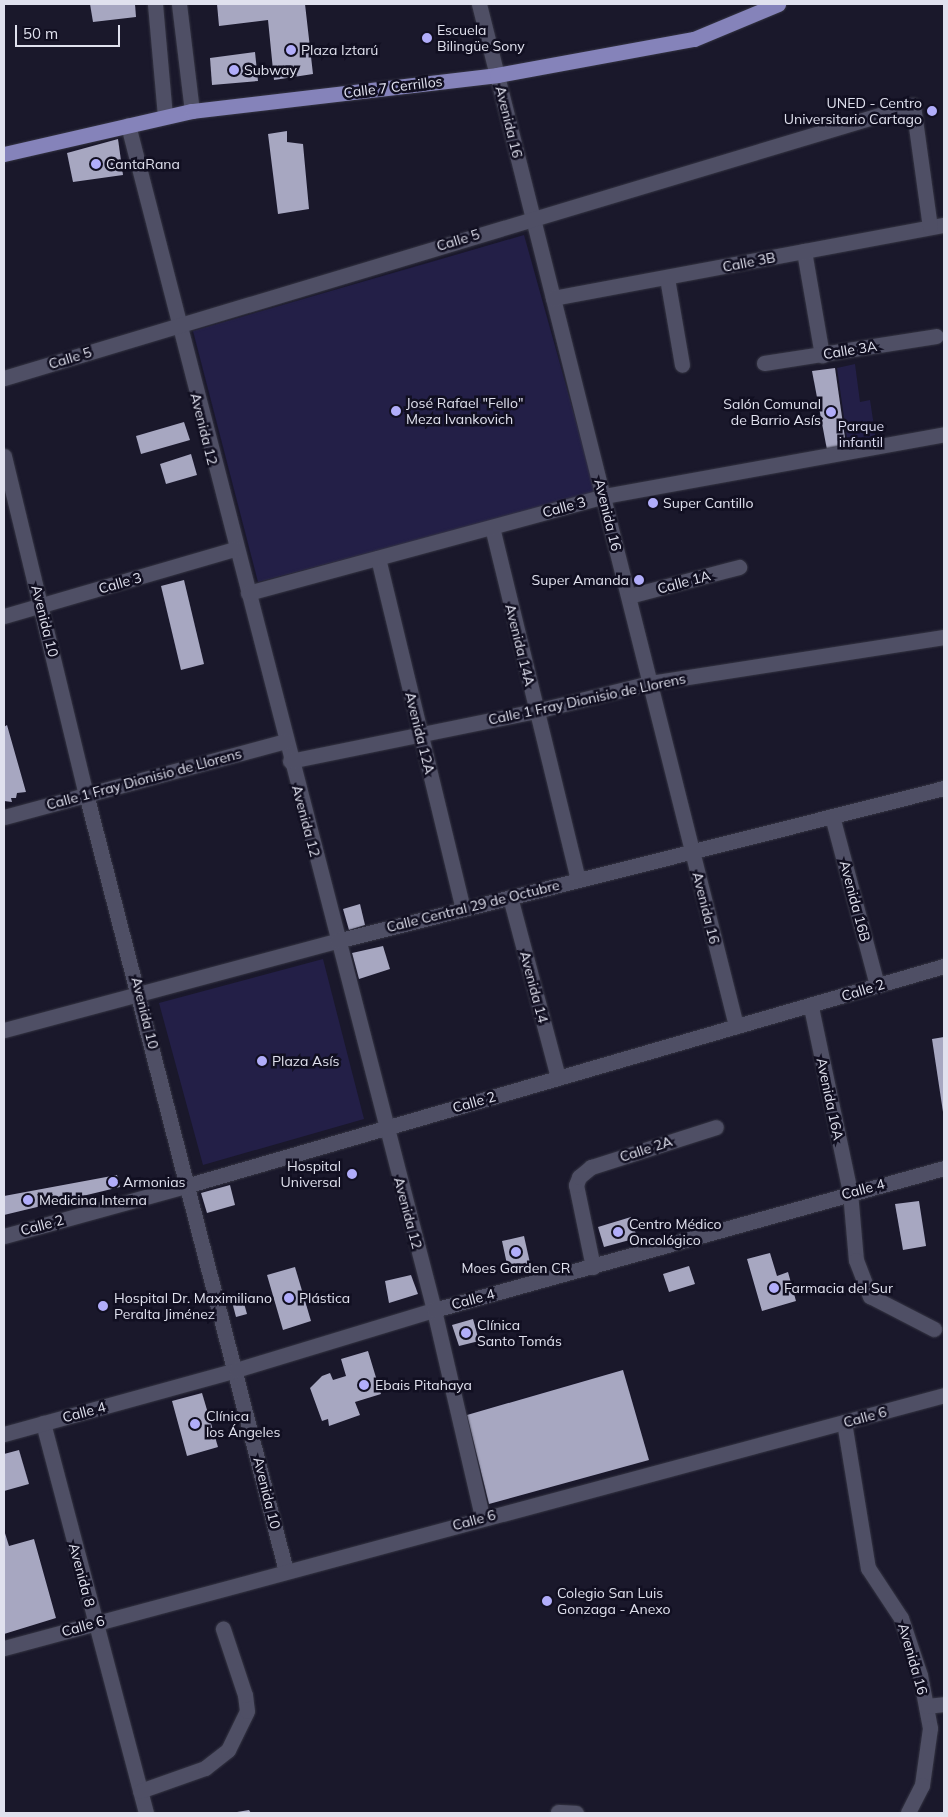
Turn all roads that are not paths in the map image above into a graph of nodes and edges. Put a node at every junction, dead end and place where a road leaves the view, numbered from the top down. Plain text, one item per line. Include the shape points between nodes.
1 (154, 4) edge
2 (178, 4) edge
3 (479, 4) edge
4 (778, 4) edge
5 (497, 75) junction
6 (192, 111) junction
7 (165, 117) junction
8 (128, 125) junction
9 (4, 154) edge
10 (533, 217) junction
11 (937, 226) edge
12 (804, 251) junction
13 (667, 278) junction
14 (553, 298) junction
15 (178, 325) junction
16 (936, 336) dead end
17 (822, 355) junction
18 (764, 363) dead end
19 (682, 365) dead end
20 (4, 378) edge
21 (944, 434) edge
22 (4, 456) edge
23 (604, 496) junction
24 (492, 527) junction
25 (235, 549) junction
26 (378, 558) junction
27 (738, 567) dead end
28 (248, 593) junction
29 (628, 596) junction
30 (42, 606) junction
31 (4, 616) edge
32 (944, 637) edge
33 (650, 683) junction
34 (536, 711) junction
35 (420, 734) junction
36 (285, 741) junction
37 (290, 760) junction
38 (944, 788) edge
39 (86, 794) junction
40 (832, 816) junction
41 (4, 817) edge
42 (692, 851) junction
43 (578, 880) junction
44 (510, 897) junction
45 (463, 909) junction
46 (337, 940) junction
47 (944, 966) edge
48 (877, 985) junction
49 (140, 993) junction
50 (811, 1007) junction
51 (736, 1026) junction
52 (4, 1030) edge
53 (558, 1078) junction
54 (716, 1127) dead end
55 (385, 1128) junction
56 (944, 1168) edge
57 (189, 1186) junction
58 (850, 1192) junction
59 (4, 1236) edge
60 (593, 1267) junction
61 (434, 1310) junction
62 (934, 1329) dead end
63 (236, 1370) junction
64 (944, 1395) edge
65 (844, 1422) junction
66 (43, 1423) junction
67 (4, 1434) edge
68 (482, 1517) junction
69 (286, 1571) junction
70 (94, 1622) junction
71 (223, 1629) dead end
72 (4, 1648) edge
73 (944, 1704) edge
74 (926, 1706) junction
75 (140, 1791) junction
76 (558, 1812) dead end
77 (146, 1813) edge
78 (576, 1813) edge
79 (908, 1813) edge

1 - 7 street
2 - 6 street
3 - 5 street, Avenida 16
4 - 5 main road, Calle 7 Cerrillos via 694,39
5 - 6 main road, Calle 7 Cerrillos
5 - 10 street, Avenida 16
6 - 7 main road, Calle 7 Cerrillos
7 - 8 main road, Calle 7 Cerrillos
8 - 9 main road, Calle 7 Cerrillos
8 - 15 street, Avenida 12
10 - 11 street, Calle 5 via 913,105
10 - 14 street, Avenida 16
10 - 15 street, Calle 5
11 - 12 street, Calle 3B
12 - 13 street, Calle 3B
12 - 17 street
13 - 14 street, Calle 3B
13 - 19 street
14 - 23 street, Avenida 16
15 - 20 street, Calle 5
15 - 25 street, Avenida 12
16 - 17 street, Calle 3A
17 - 18 street, Calle 3A
21 - 23 street, Calle 3
22 - 30 street, Avenida 10
23 - 24 street, Calle 3
23 - 29 street, Avenida 16
24 - 26 street, Calle 3
24 - 34 street, Avenida 14A
25 - 28 street, Avenida 12
25 - 30 street, Calle 3
26 - 28 street, Calle 3
26 - 35 street, Avenida 12A
27 - 29 street, Calle 1A
28 - 36 street, Avenida 12
29 - 33 street, Avenida 16
30 - 31 street, Calle 3
30 - 39 street, Avenida 10
32 - 33 street, Calle 1 Fray Dionisio de Llorens
33 - 34 street, Calle 1 Fray Dionisio de Llorens
33 - 42 street, Avenida 16
34 - 35 street, Calle 1 Fray Dionisio de Llorens
34 - 43 street, Avenida 14A
35 - 37 street, Calle 1 Fray Dionisio de Llorens
35 - 45 street, Avenida 12A
36 - 37 street, Avenida 12
36 - 39 street, Calle 1 Fray Dionisio de Llorens
37 - 46 street, Avenida 12
38 - 40 street, Calle Central 29 de Octubre
39 - 41 street, Calle 1 Fray Dionisio de Llorens
39 - 49 street, Avenida 10
40 - 42 street, Calle Central 29 de Octubre
40 - 48 street, Avenida 16B
42 - 43 street, Calle Central 29 de Octubre
42 - 51 street, Avenida 16
43 - 44 street, Calle Central 29 de Octubre
44 - 45 street, Calle Central 29 de Octubre
44 - 53 street, Avenida 14
45 - 46 street, Calle Central 29 de Octubre
46 - 49 street, Calle Central 29 de Octubre
46 - 55 street, Avenida 12
47 - 48 street, Calle 2
48 - 50 street, Calle 2
49 - 52 street, Calle Central 29 de Octubre
49 - 57 street, Avenida 10
50 - 51 street, Calle 2
50 - 58 street, Avenida 16A
51 - 53 street, Calle 2
53 - 55 street, Calle 2
54 - 60 street, Calle 2A via 591,1167 579,1177 576,1185
55 - 57 street, Calle 2
55 - 61 street, Avenida 12
56 - 58 street, Calle 4
57 - 59 street, Calle 2
57 - 63 street, Avenida 10
58 - 60 street, Calle 4
58 - 62 street, Avenida 16A via 856,1260 870,1296
60 - 61 street, Calle 4
61 - 63 street, Calle 4
61 - 68 street, Avenida 12
63 - 66 street, Calle 4
63 - 69 street, Avenida 10
64 - 65 street, Calle 6
65 - 68 street, Calle 6
65 - 74 street, Avenida 16 via 868,1568 902,1618
66 - 67 street, Calle 4
66 - 70 street, Avenida 8
68 - 69 street, Calle 6
69 - 70 street, Calle 6 via 185,1590
70 - 72 street, Calle 6
70 - 75 street, Avenida 8
71 - 75 street via 247,1711 228,1750 205,1768
73 - 74 street
74 - 79 street, Avenida 16 via 930,1728 922,1785
75 - 77 street, Avenida 8
76 - 78 street

